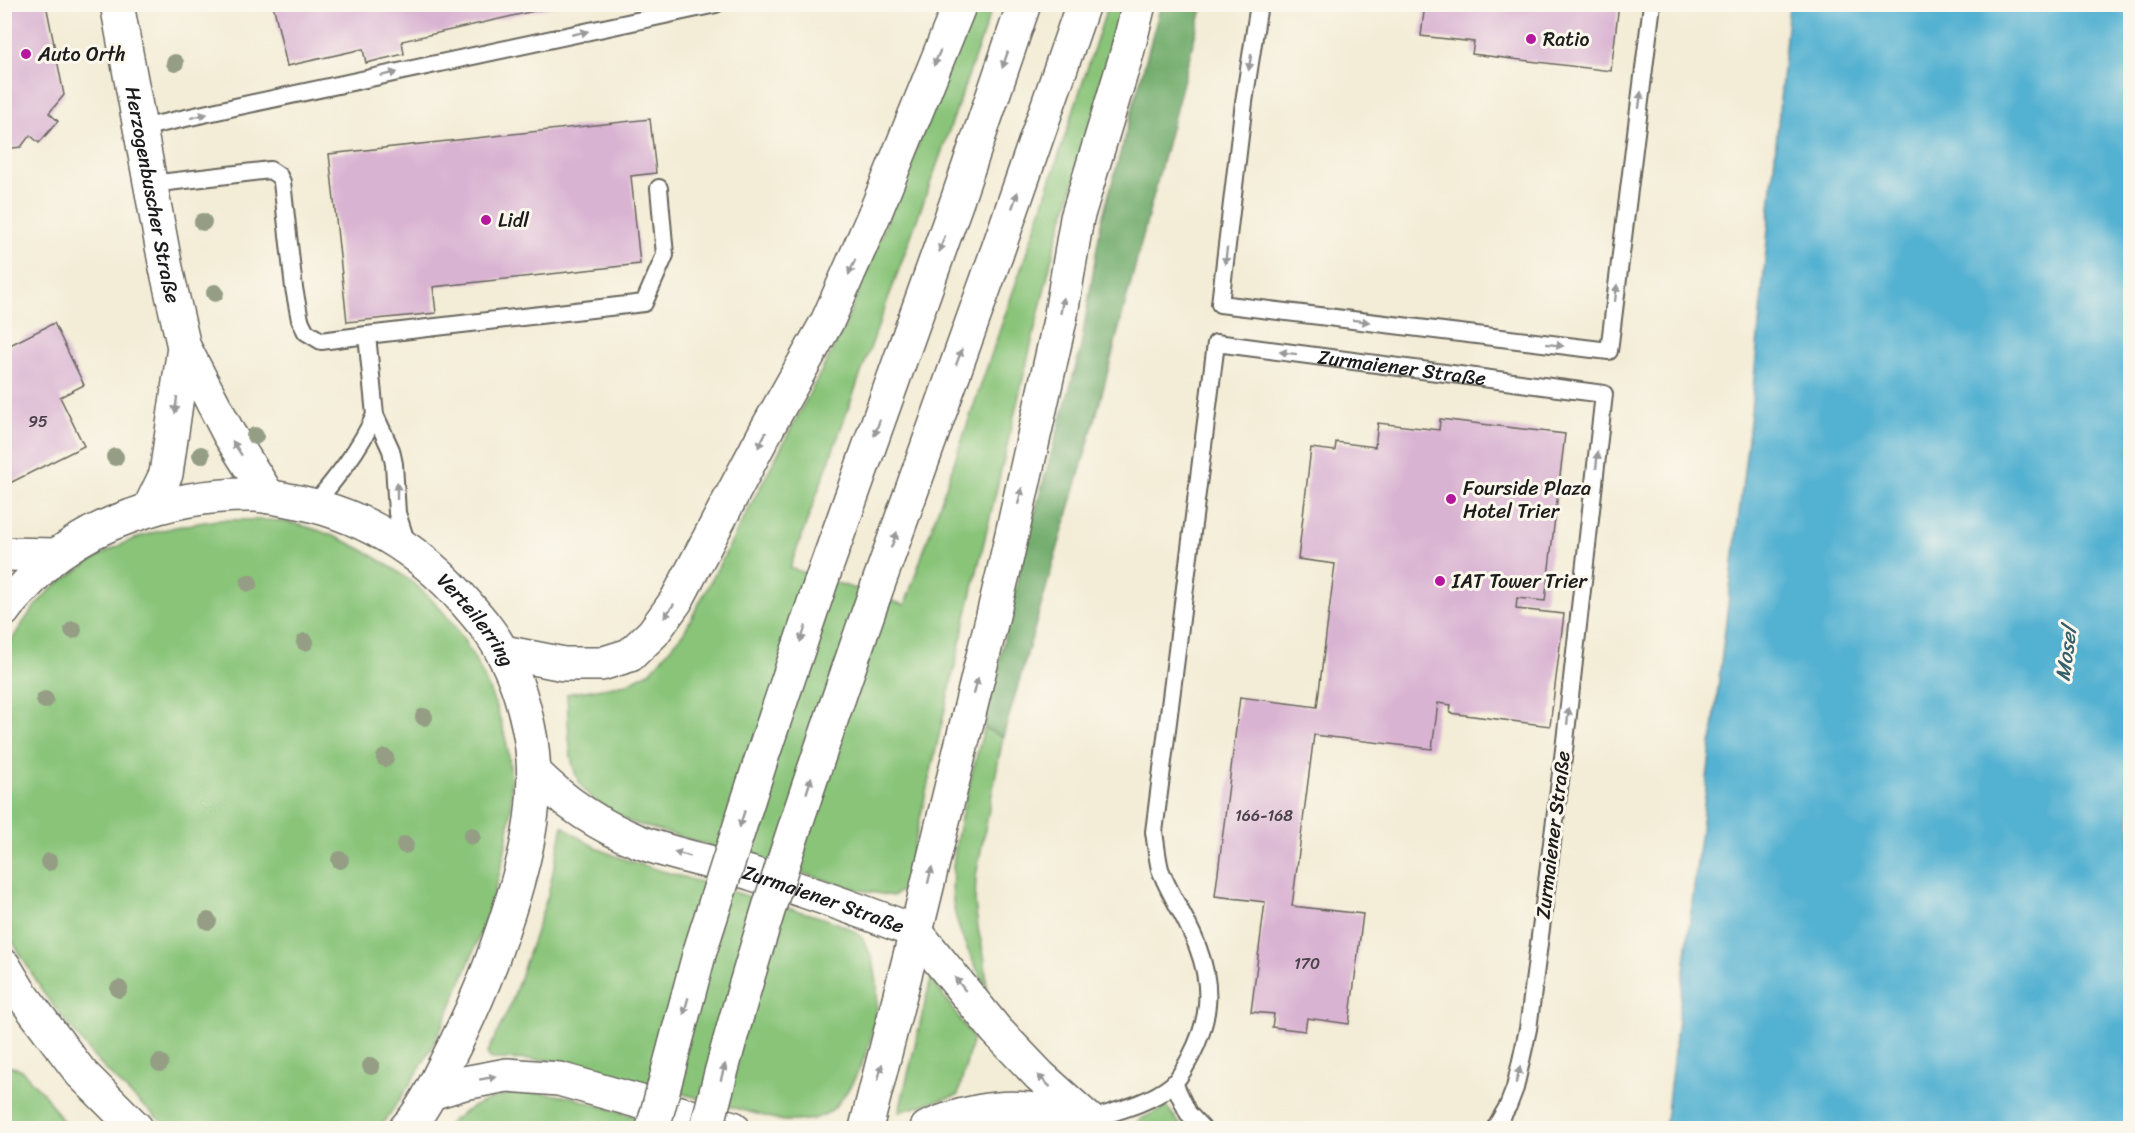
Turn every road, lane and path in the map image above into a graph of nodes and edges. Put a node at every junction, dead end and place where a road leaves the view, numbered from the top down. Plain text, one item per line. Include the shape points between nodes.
1 (117, 4) edge
2 (716, 4) edge
3 (960, 4) edge
4 (1024, 4) edge
5 (1083, 4) edge
6 (1139, 4) edge
7 (1259, 4) edge
8 (1652, 4) edge
9 (141, 128) junction
10 (151, 184) junction
11 (659, 188) dead end
12 (367, 335) junction
13 (184, 347) junction
14 (375, 415) junction
15 (269, 497) junction
16 (314, 506) junction
17 (149, 509) junction
18 (408, 548) junction
19 (4, 554) edge
20 (56, 555) junction
21 (4, 610) edge
22 (503, 652) junction
23 (534, 772) junction
24 (916, 932) junction
25 (4, 966) edge
26 (1174, 1083) junction
27 (431, 1093) junction
28 (111, 1114) edge
29 (1093, 1124) edge
30 (136, 1128) edge
31 (406, 1128) edge
32 (653, 1128) edge
33 (707, 1128) edge
34 (733, 1128) edge
35 (866, 1128) edge
36 (927, 1128) edge
37 (1202, 1128) edge
38 (1495, 1128) edge

1 - 9 main road, Herzogenbuscher Straße
9 -> 2 lane
3 -> 22 main road via 828,321 670,609 630,655 601,664 564,664
4 -> 32 main road, bridge via 762,757 700,951
33 -> 5 main road, bridge via 813,769
24 -> 6 main road via 1003,574 1060,320 1077,218
7 -> 8 lane via 1220,304 1609,351
9 - 10 main road, Herzogenbuscher Straße
10 - 12 lane via 275,172 282,182 294,288 306,332 321,341
10 - 13 main road, Herzogenbuscher Straße
11 - 12 lane via 665,255 644,303
12 - 14 lane
15 -> 13 main road, Herzogenbuscher Straße via 229,434
13 -> 17 main road, Herzogenbuscher Straße via 166,474
14 - 16 lane via 367,435
18 -> 14 lane via 398,513 391,450
15 - 16 main road, Verteilerring
15 - 17 main road, Verteilerring via 207,496
16 - 18 main road, Verteilerring via 385,533
17 - 20 main road, Verteilerring via 108,525
18 - 22 main road, Verteilerring via 446,579
19 - 20 main road
20 - 21 main road, Verteilerring
22 - 23 main road, Verteilerring via 528,725
24 -> 23 main road, Zurmaiener Straße via 784,884 641,842 578,811
23 - 27 main road, Verteilerring via 529,836 510,910 485,982
29 -> 24 main road, Zurmaiener Straße via 1040,1077 996,1030
35 -> 24 main road
25 - 28 main road
26 - 29 lane, Zurmaiener Straße
26 - 37 lane via 1188,1113
38 -> 26 lane, Zurmaiener Straße via 1515,1088 1528,1029 1604,394 1216,343 1154,832 1160,868 1198,946 1207,978 1208,999 1201,1036
27 - 31 main road, Verteilerring
27 -> 34 main road via 507,1075 559,1079
28 - 30 main road
29 - 36 main road, Zurmaiener Straße via 1027,1109 1000,1109

